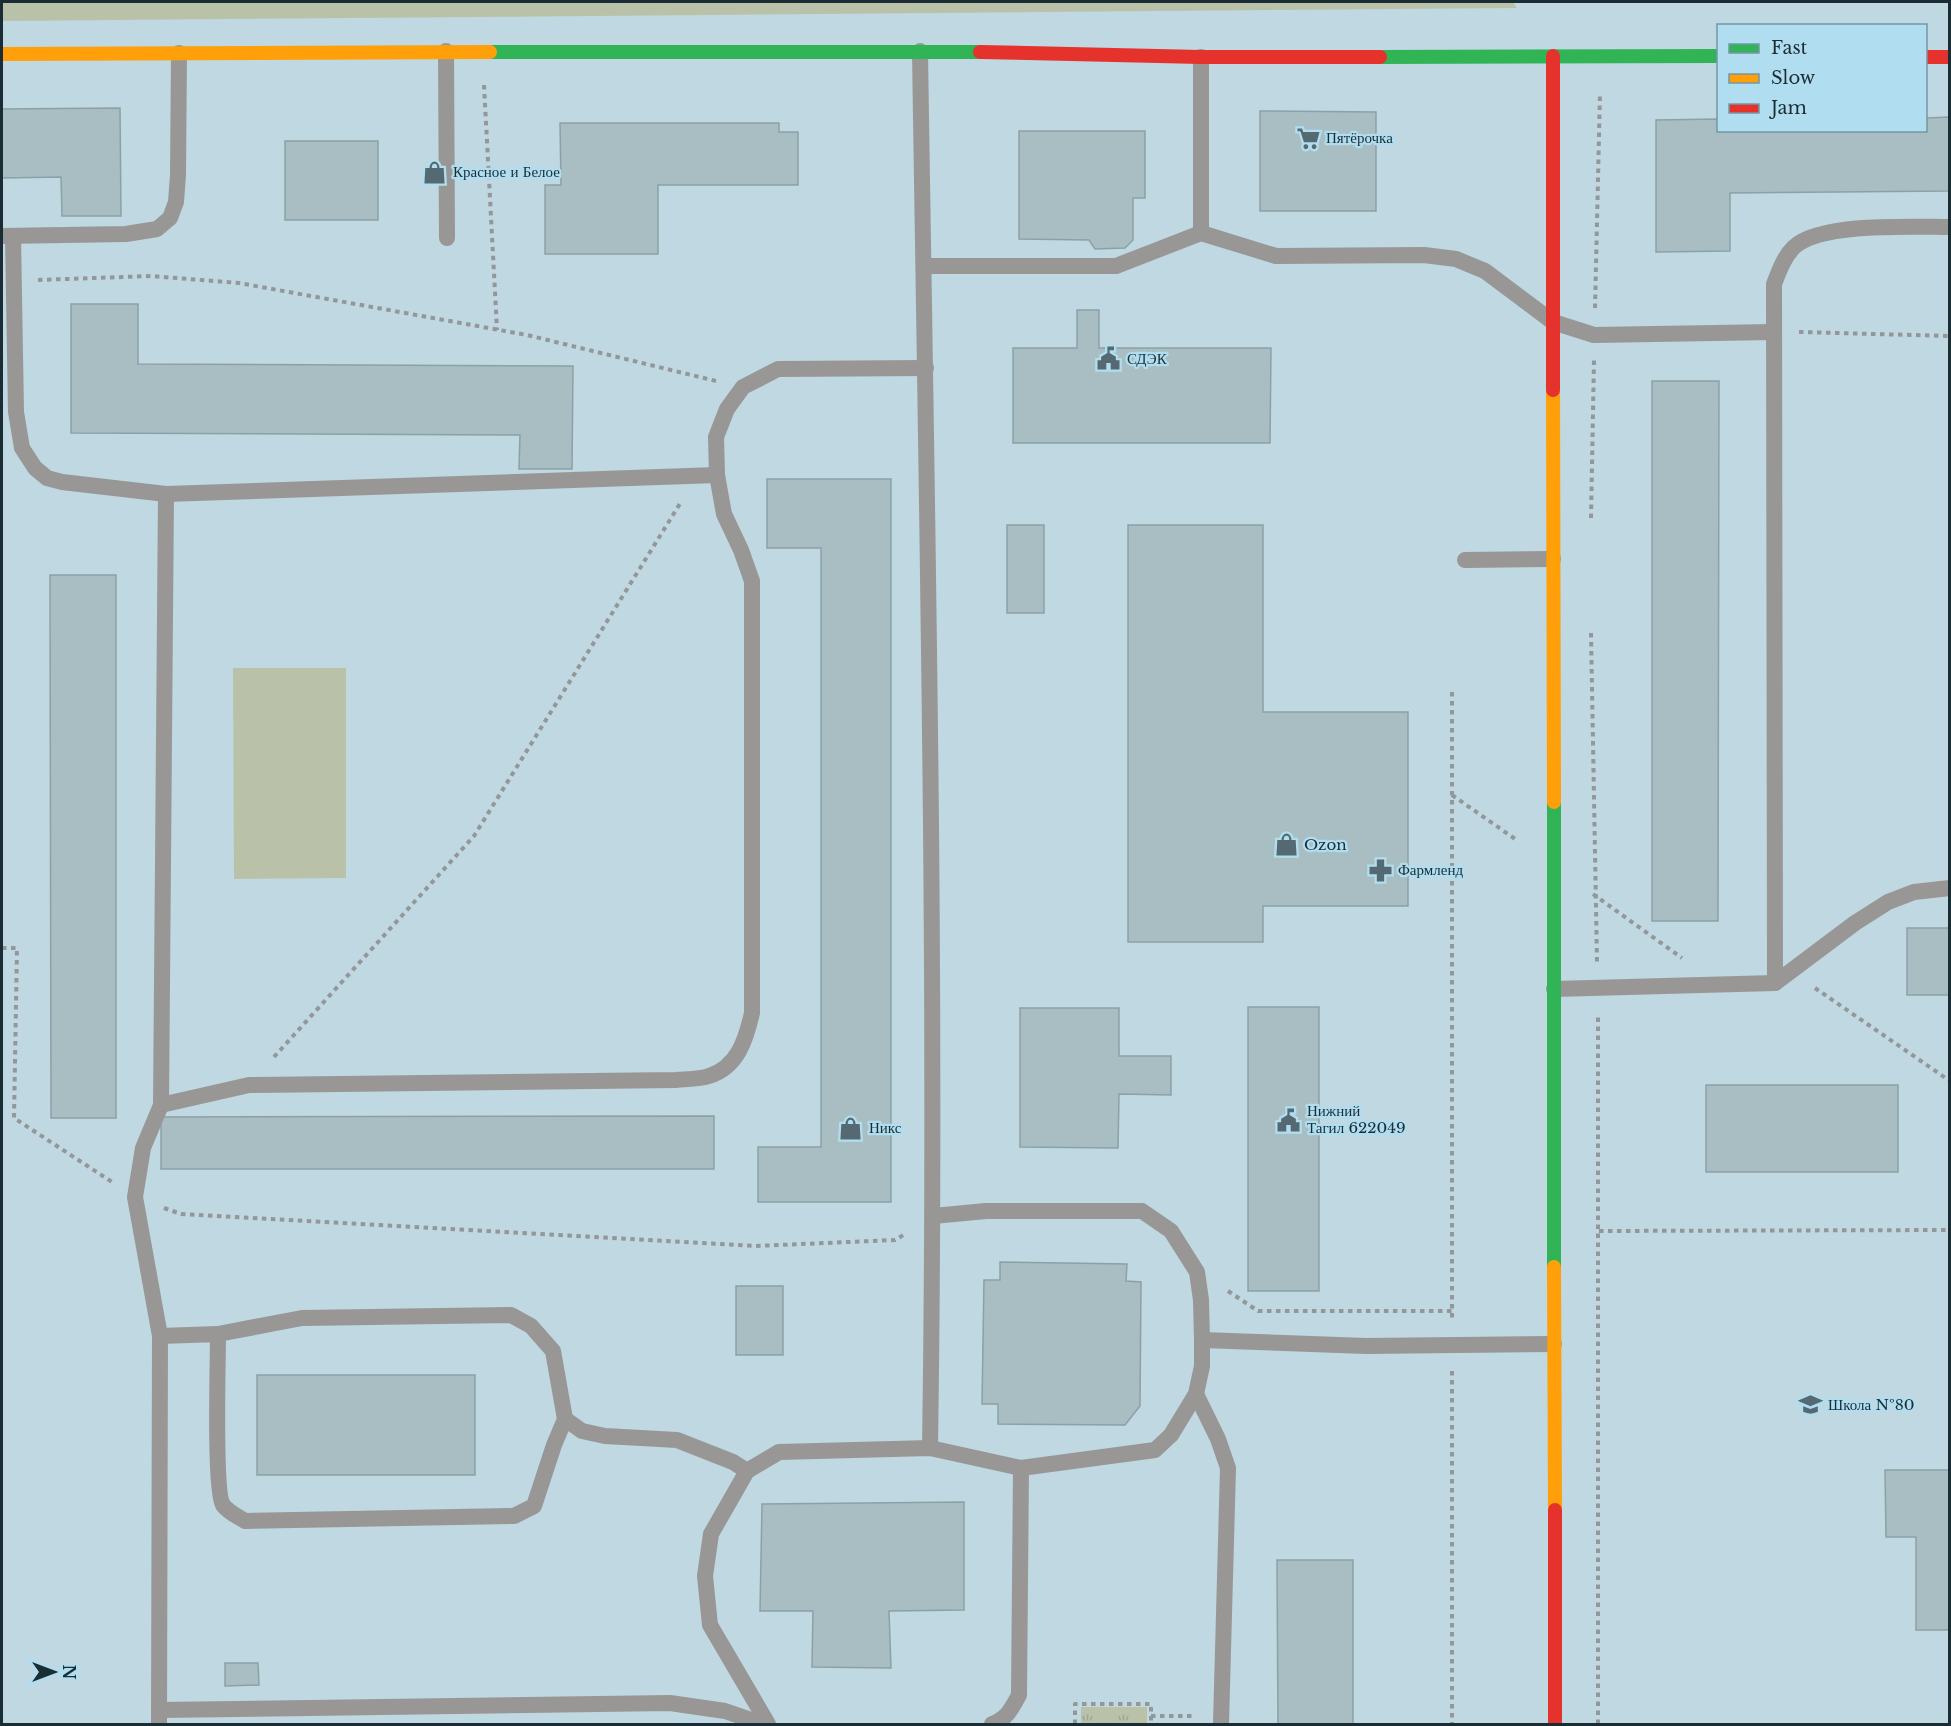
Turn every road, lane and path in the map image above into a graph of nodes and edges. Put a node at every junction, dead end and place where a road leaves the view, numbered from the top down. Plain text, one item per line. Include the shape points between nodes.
1 (446, 51) junction
2 (482, 51) junction
3 (920, 51) junction
4 (179, 53) junction
5 (2, 54) edge
6 (1553, 56) junction
7 (1717, 56) edge
8 (1201, 57) junction
9 (1927, 57) edge
10 (1950, 57) edge
11 (1600, 93) dead end
12 (1950, 227) edge
13 (1201, 233) junction
14 (7, 236) edge
15 (447, 238) dead end
16 (924, 266) junction
17 (13, 280) junction
18 (1553, 322) junction
19 (497, 330) junction
20 (1774, 332) junction
21 (1594, 335) junction
22 (1950, 336) edge
23 (926, 368) junction
24 (743, 387) junction
25 (696, 476) junction
26 (717, 476) junction
27 (166, 494) junction
28 (1591, 526) dead end
29 (1553, 559) junction
30 (1465, 560) dead end
31 (1591, 622) dead end
32 (1452, 692) dead end
33 (1950, 888) edge
34 (2, 948) edge
35 (1775, 983) junction
36 (1598, 988) junction
37 (1554, 989) junction
38 (1950, 1081) edge
39 (249, 1085) junction
40 (161, 1105) junction
41 (135, 1197) junction
42 (933, 1216) junction
43 (1950, 1230) edge
44 (1599, 1231) junction
45 (1197, 1272) junction
46 (1452, 1311) junction
47 (218, 1334) junction
48 (160, 1336) junction
49 (1202, 1340) junction
50 (1554, 1344) junction
51 (1452, 1346) junction
52 (1196, 1394) junction
53 (565, 1419) junction
54 (930, 1448) junction
55 (1021, 1468) junction
56 (747, 1471) junction
57 (1151, 1716) junction
58 (159, 1717) edge
59 (1222, 1720) edge
60 (763, 1725) edge
61 (768, 1725) edge
62 (992, 1725) edge
63 (1076, 1725) edge
64 (1151, 1725) edge
65 (1452, 1725) edge
66 (1555, 1725) edge
67 (1598, 1725) edge

1 - 2 street
1 - 4 street
1 - 15 lane
2 - 3 street
2 - 19 path
3 - 8 street
3 - 16 lane
4 - 5 street
4 - 14 lane via 178,175 170,218 157,229 143,233
6 - 7 street
6 - 8 street
6 - 18 street
8 - 13 lane
9 - 10 street
11 - 21 path
12 - 20 lane via 1850,228 1821,234 1795,246 1774,284
13 - 16 lane via 1116,266
13 - 18 lane via 1276,256 1424,255 1456,259 1485,271
14 - 17 lane
16 - 23 lane
17 - 19 path via 151,276 239,283
17 - 27 lane via 16,412 21,448 35,468 47,478 62,482
18 - 21 lane
18 - 29 street
19 - 24 path
20 - 21 lane
20 - 22 path
20 - 35 lane
21 - 28 path
23 - 24 lane via 778,369
23 - 42 lane
24 - 26 lane via 727,409 716,437
25 - 26 lane
25 - 27 lane
25 - 39 path via 474,836
26 - 39 lane via 724,514 752,581 752,1013 745,1042 732,1063 710,1076 676,1080
27 - 40 lane
29 - 30 lane
29 - 37 street
31 - 36 path
32 - 46 path
33 - 35 lane via 1914,892 1888,902
34 - 41 path via 17,948 14,1118
35 - 36 lane
35 - 38 path via 1818,988
36 - 37 lane
36 - 44 path
37 - 50 street
39 - 40 lane
40 - 41 lane via 143,1148
41 - 42 path via 181,1214 756,1246 896,1240
41 - 48 lane
42 - 45 lane via 986,1211 1142,1211 1171,1231
42 - 54 lane
43 - 44 path
44 - 67 path
45 - 46 path via 1258,1311
45 - 49 lane
46 - 51 path
47 - 48 lane
47 - 53 lane via 302,1318 511,1315 531,1326 553,1350
47 - 53 lane via 221,1503 245,1521 514,1516 534,1506
48 - 58 lane
49 - 51 lane
49 - 52 lane
50 - 51 lane
50 - 66 street
51 - 65 path
52 - 55 lane via 1171,1435 1155,1450
52 - 59 lane via 1228,1468
53 - 56 lane via 582,1431 605,1436 677,1440
54 - 55 lane
54 - 56 lane via 779,1452
55 - 62 lane via 1019,1695 1001,1722
56 - 61 lane via 711,1534 705,1576 710,1625
57 - 59 path
57 - 63 path via 1151,1704 1076,1704
57 - 64 path
58 - 60 lane via 670,1702 725,1711

